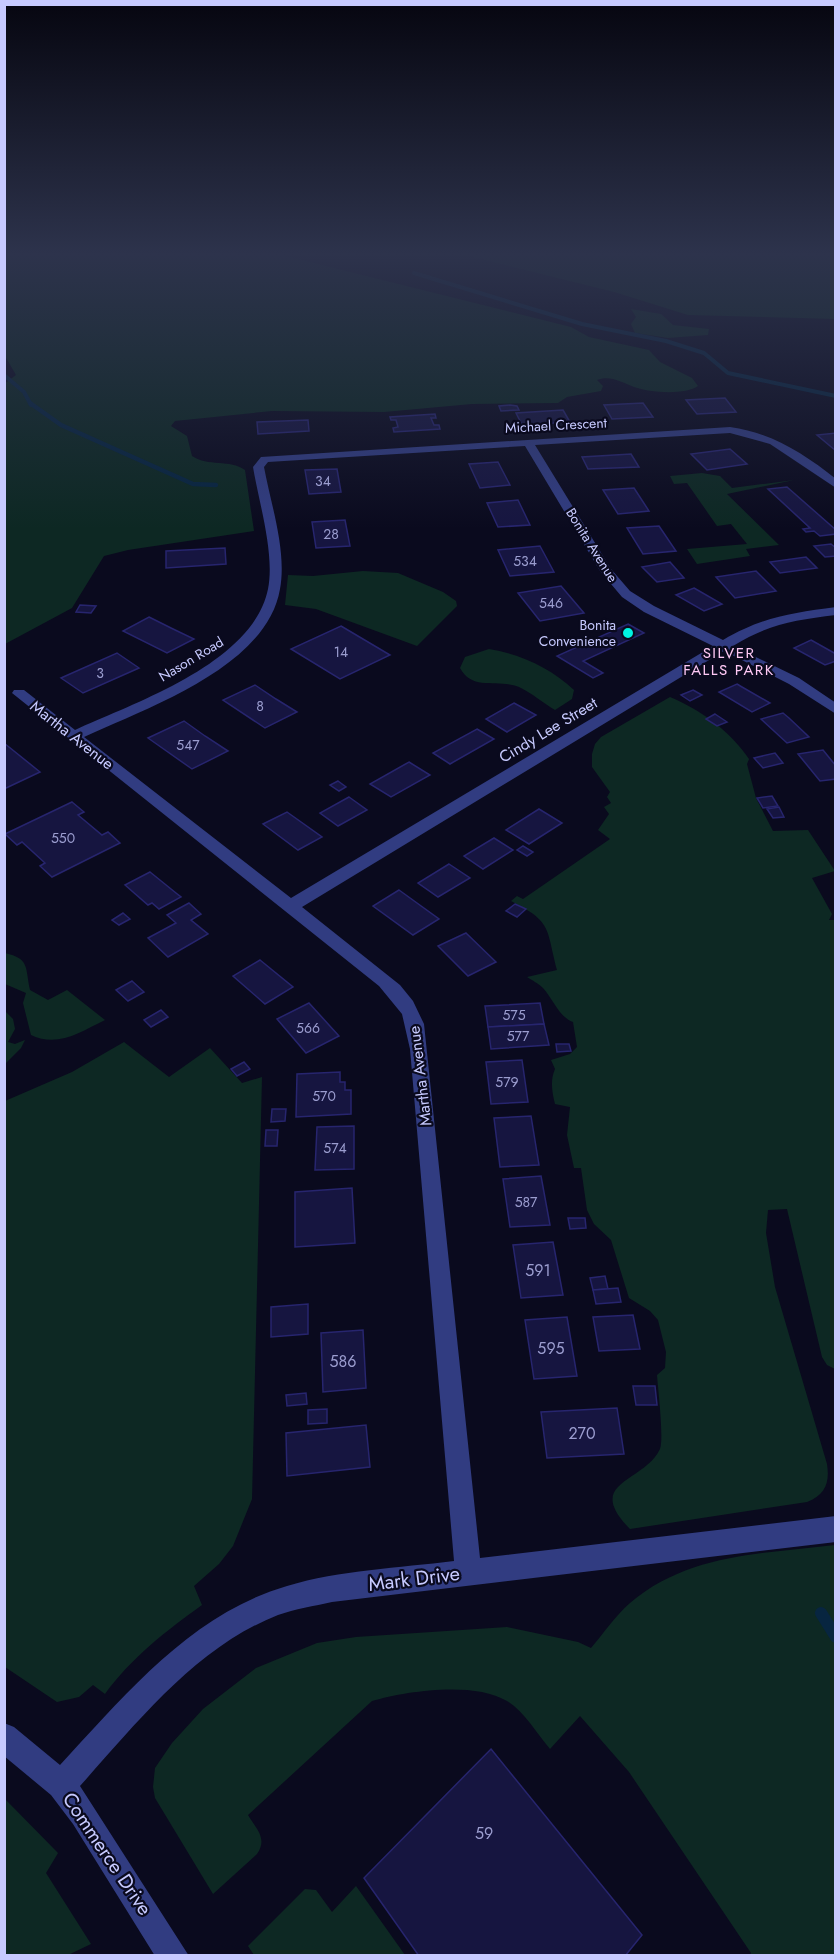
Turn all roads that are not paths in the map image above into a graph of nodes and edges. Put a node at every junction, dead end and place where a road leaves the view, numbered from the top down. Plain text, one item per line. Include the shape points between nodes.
1 (528, 442) junction
2 (263, 460) joint
3 (836, 485) edge
4 (836, 610) edge
5 (724, 646) junction
6 (19, 693) dead end
7 (836, 711) edge
8 (73, 736) junction
9 (290, 906) junction
10 (836, 1528) edge
11 (468, 1573) junction
12 (4, 1737) edge
13 (61, 1785) junction
14 (173, 1956) edge

1 - 2 street, Michael Crescent
1 - 3 street, Michael Crescent via 739,430 765,437 789,450
1 - 5 street, Bonita Avenue via 622,591 637,603
2 - 8 street, Nason Road via 258,467 275,575 270,605 261,622 235,650 207,670
4 - 5 street, Cindy Lee Street via 771,621
5 - 7 street, Bonita Avenue via 803,686
5 - 9 street, Cindy Lee Street
6 - 8 street, Martha Avenue
8 - 9 street, Martha Avenue
9 - 11 street, Martha Avenue via 399,994 410,1008 417,1028
10 - 11 street, Mark Drive
11 - 13 street, Mark Drive via 296,1596 241,1620 212,1637 161,1678
12 - 13 street, Commerce Drive
13 - 14 street, Commerce Drive via 103,1841

